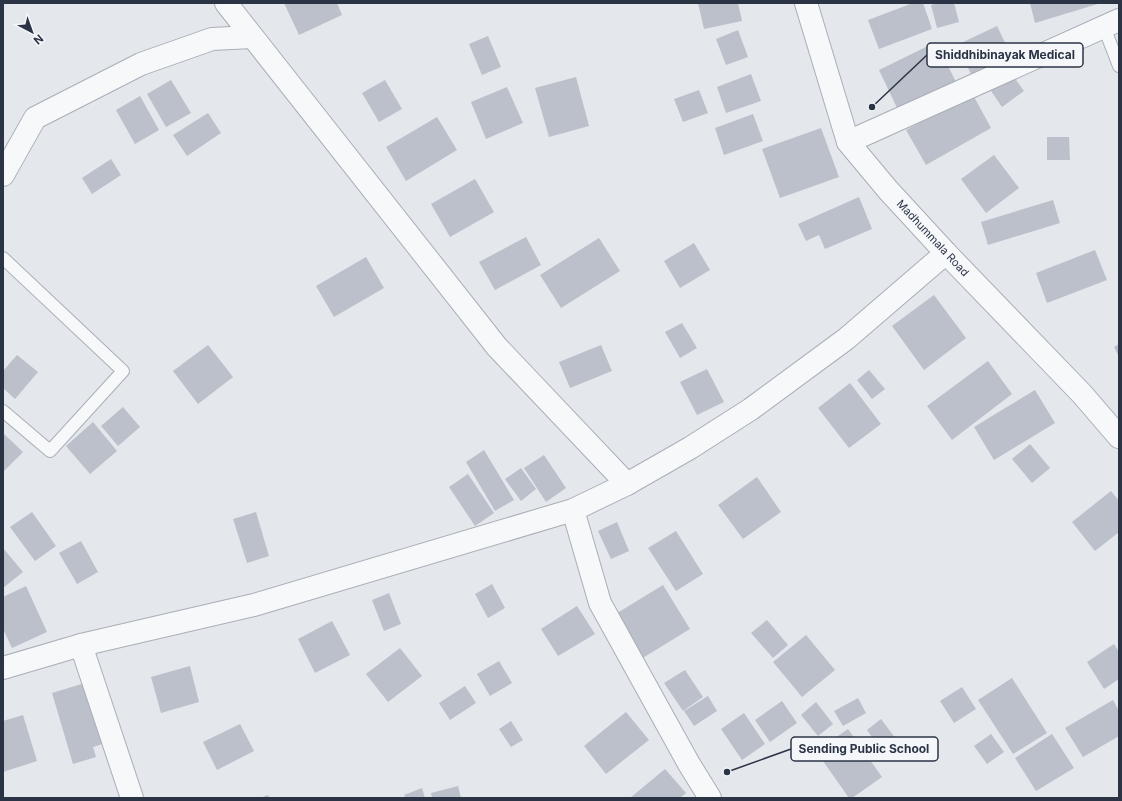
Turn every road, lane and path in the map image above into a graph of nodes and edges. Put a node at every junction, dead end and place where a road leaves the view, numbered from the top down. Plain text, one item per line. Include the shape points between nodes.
1 (226, 3) edge
2 (806, 3) edge
3 (1112, 24) edge
4 (252, 37) junction
5 (1119, 66) edge
6 (848, 142) junction
7 (3, 175) edge
8 (946, 253) junction
9 (3, 258) edge
10 (3, 411) edge
11 (1119, 437) edge
12 (627, 484) junction
13 (573, 510) junction
14 (81, 645) junction
15 (3, 668) edge
16 (132, 798) edge
17 (710, 798) edge

1 - 4 street
2 - 6 street, Madhummala Road
3 - 5 lane
3 - 6 street
4 - 7 street via 212,39 141,64 35,118
4 - 12 street via 497,347
6 - 8 street, Madhummala Road
8 - 11 street, Madhummala Road via 1082,394
8 - 12 street via 846,339 751,409
9 - 10 lane via 123,371 50,451
12 - 13 street
13 - 14 street via 254,605
13 - 17 street via 600,603
14 - 15 street
14 - 16 street

